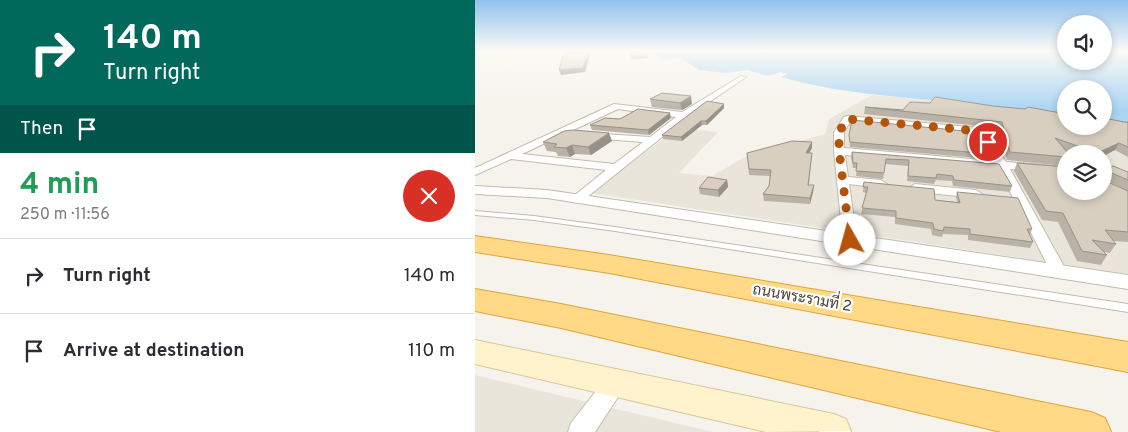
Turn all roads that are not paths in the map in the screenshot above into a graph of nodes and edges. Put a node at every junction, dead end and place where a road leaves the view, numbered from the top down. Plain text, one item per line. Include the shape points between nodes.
1 (743, 77) dead end
2 (684, 115) junction
3 (563, 132) junction
4 (652, 140) junction
5 (839, 150) junction
6 (510, 156) junction
7 (1004, 165) junction
8 (616, 168) junction
9 (1057, 169) edge
10 (475, 172) edge
11 (842, 180) junction
12 (475, 190) edge
13 (985, 195) edge
14 (1004, 197) edge
15 (576, 199) junction
16 (1023, 199) junction
17 (475, 213) edge
18 (850, 240) junction
19 (475, 244) edge
20 (1058, 270) junction
21 (1128, 282) edge
22 (475, 300) edge
23 (1128, 308) edge
24 (475, 352) edge
25 (1128, 357) edge
26 (615, 384) junction
27 (580, 432) edge
28 (835, 432) edge
29 (1091, 432) edge

1 - 2 street
2 - 3 street via 617,106
2 - 4 street
3 - 4 street
3 - 6 street
4 - 8 street
5 - 7 street
5 - 7 street via 839,132 847,119 980,131
5 - 11 street
6 - 8 street
6 - 10 street
7 - 9 street
7 - 16 street
8 - 15 street
11 - 13 street
11 - 18 street
12 - 15 street
14 - 16 street
15 - 18 street
16 - 20 street
17 - 23 lane via 615,229
18 - 20 street
19 - 25 highway, ถนนพระรามที่ 2 via 609,264
20 - 21 street
22 - 29 highway
24 - 26 main road
26 - 27 street
26 - 28 main road

